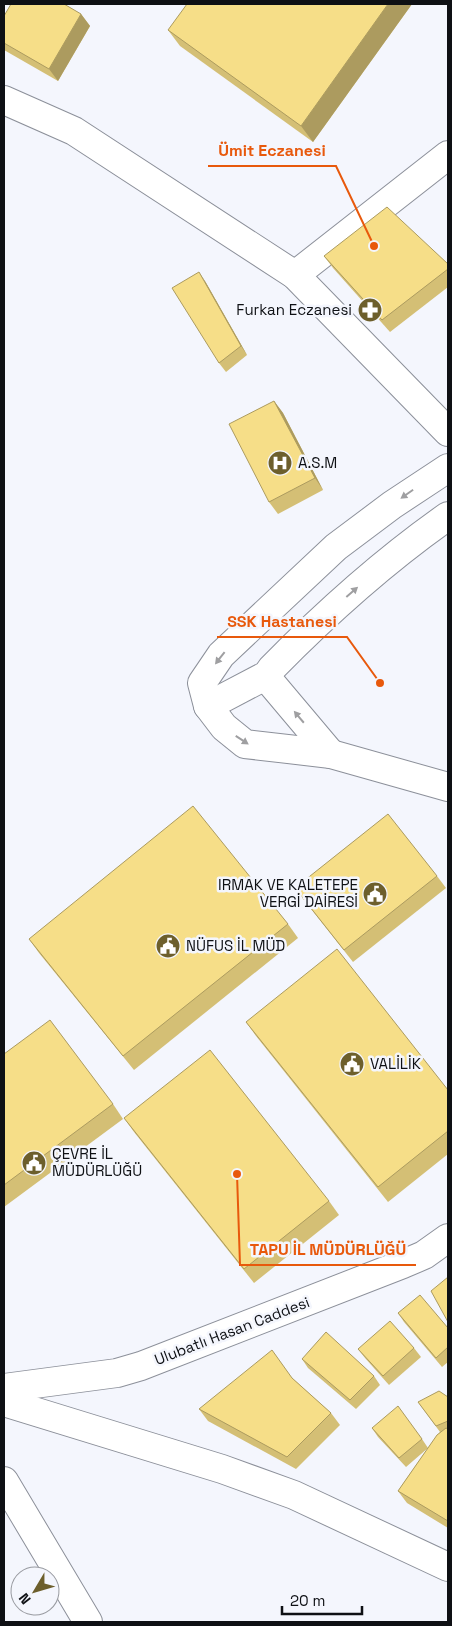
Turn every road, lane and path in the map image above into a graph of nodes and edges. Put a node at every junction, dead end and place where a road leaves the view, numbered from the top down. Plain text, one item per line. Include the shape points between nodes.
1 (4, 100) edge
2 (448, 155) edge
3 (295, 275) junction
4 (448, 432) edge
5 (448, 468) edge
6 (448, 516) edge
7 (267, 676) junction
8 (208, 706) junction
9 (331, 754) junction
10 (448, 787) edge
11 (448, 1239) edge
12 (4, 1390) edge
13 (4, 1402) edge
14 (4, 1481) edge
15 (448, 1568) edge
16 (88, 1622) edge

1 - 3 street via 74,131
2 - 3 street
3 - 4 street
5 -> 8 street via 336,546 221,655 202,683
7 -> 6 street via 321,618
7 - 8 street
9 -> 7 street
8 -> 9 street via 224,727 245,744
9 - 10 street
11 - 12 street, Ulubatlı Hasan Caddesi via 403,1264 141,1366 117,1373
13 - 15 street via 222,1469 294,1495
14 - 16 street

